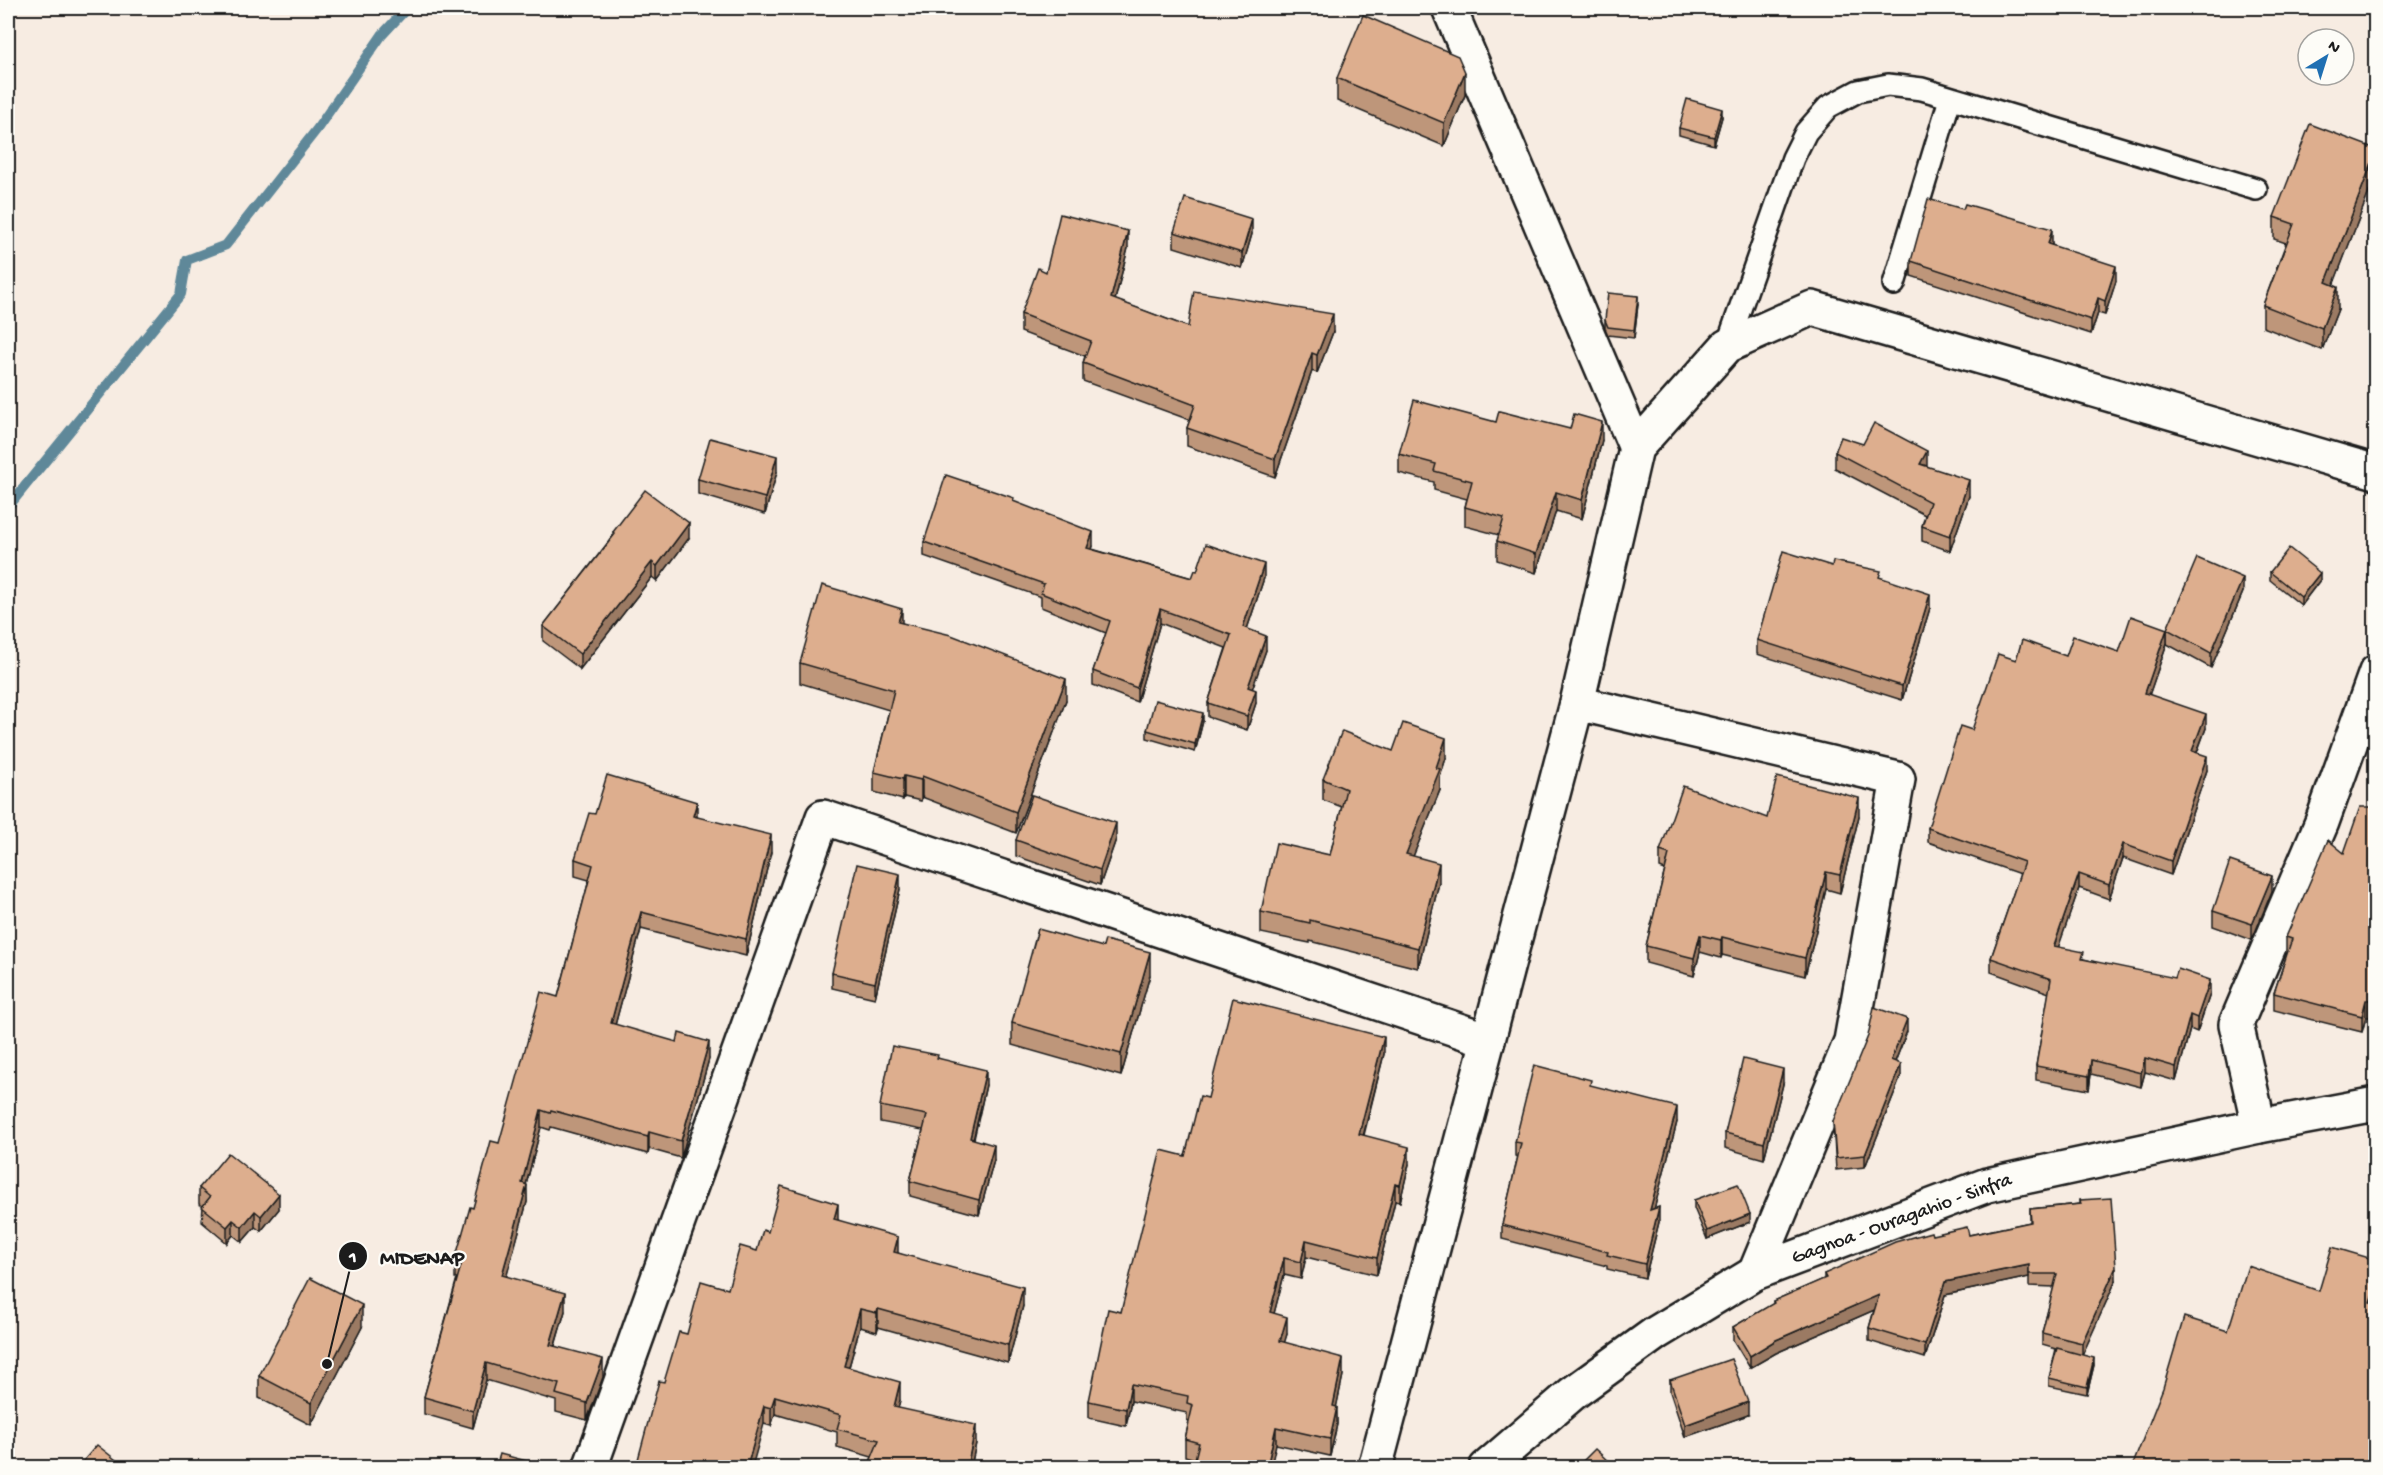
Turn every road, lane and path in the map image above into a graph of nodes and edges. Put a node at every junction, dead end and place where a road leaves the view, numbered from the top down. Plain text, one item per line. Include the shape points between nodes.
1 (1449, 8) edge
2 (1950, 99) junction
3 (2256, 189) dead end
4 (1894, 285) dead end
5 (1727, 346) junction
6 (1636, 448) junction
7 (2376, 472) edge
8 (2376, 672) edge
9 (1577, 703) junction
10 (1488, 1040) junction
11 (2376, 1104) edge
12 (2259, 1126) junction
13 (1755, 1273) junction
14 (590, 1467) edge
15 (1375, 1467) edge
16 (1486, 1467) edge

1 - 6 street
2 - 3 lane
2 - 4 lane
2 - 5 lane via 1922,89 1888,85 1858,91 1828,106 1806,132 1793,158
5 - 6 street
5 - 7 street via 1812,308
6 - 9 street
8 - 12 street via 2322,822 2236,1024
9 - 10 street
9 - 13 street via 1898,779 1851,1041
10 - 14 street via 823,817
10 - 15 street
11 - 12 street, Gagnoa - Ouragahio - Sinfra
12 - 13 street, Gagnoa - Ouragahio - Sinfra via 1987,1185
13 - 16 street, Gagnoa - Ouragahio - Sinfra via 1647,1340 1574,1393

